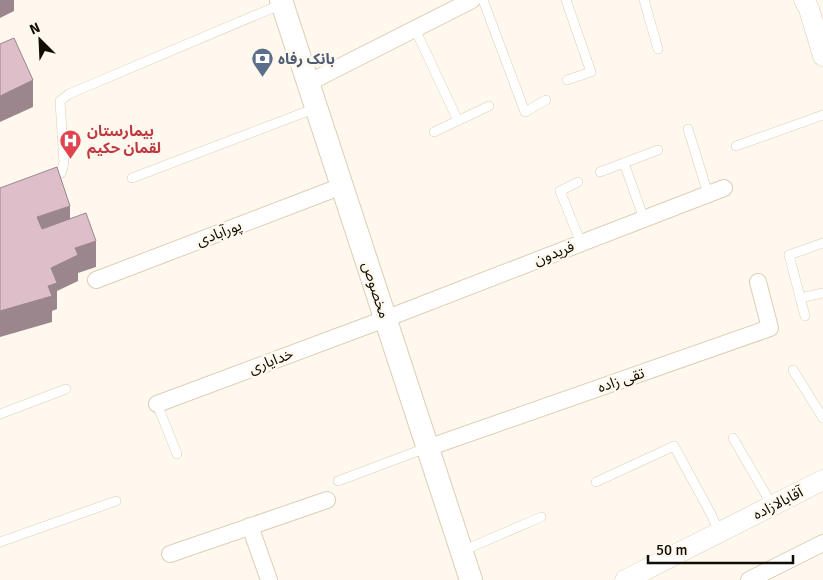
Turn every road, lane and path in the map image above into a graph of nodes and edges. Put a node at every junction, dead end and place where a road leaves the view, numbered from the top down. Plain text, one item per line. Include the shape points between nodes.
1 (472, 0) edge
2 (483, 0) edge
3 (566, 0) edge
4 (644, 0) edge
5 (804, 0) edge
6 (281, 2) edge
7 (415, 28) junction
8 (658, 49) dead end
9 (823, 56) edge
10 (567, 80) dead end
11 (308, 83) junction
12 (546, 100) dead end
13 (489, 106) dead end
14 (316, 108) junction
15 (823, 115) edge
16 (458, 121) junction
17 (688, 129) dead end
18 (434, 132) dead end
19 (736, 146) dead end
20 (658, 150) dead end
21 (624, 163) junction
22 (600, 172) dead end
23 (132, 178) dead end
24 (44, 180) edge
25 (578, 182) dead end
26 (342, 186) junction
27 (724, 188) dead end
28 (708, 194) junction
29 (644, 219) junction
30 (581, 243) junction
31 (823, 243) edge
32 (96, 280) dead end
33 (758, 282) dead end
34 (823, 293) edge
35 (800, 298) junction
36 (805, 316) dead end
37 (385, 319) junction
38 (793, 370) dead end
39 (66, 389) dead end
40 (157, 404) joint
41 (0, 414) edge
42 (823, 418) edge
43 (733, 438) dead end
44 (427, 448) junction
45 (176, 454) dead end
46 (823, 480) edge
47 (338, 481) dead end
48 (596, 482) dead end
49 (327, 500) dead end
50 (116, 501) dead end
51 (772, 505) junction
52 (541, 517) dead end
53 (250, 526) junction
54 (719, 532) junction
55 (0, 542) edge
56 (823, 544) edge
57 (462, 551) junction
58 (170, 554) dead end
59 (269, 580) edge
60 (471, 580) edge
61 (625, 580) edge
62 (749, 580) edge

1 - 7 street
2 - 12 lane via 525,112
3 - 10 lane via 591,72
4 - 8 lane
5 - 9 street
6 - 11 main road, مخصوص
6 - 24 lane via 68,94 60,101 62,173
7 - 11 street
7 - 16 lane
11 - 14 main road, مخصوص
13 - 16 lane
14 - 23 lane
14 - 26 main road, مخصوص
15 - 19 lane
16 - 18 lane
17 - 28 lane
20 - 21 lane
21 - 22 lane
21 - 29 lane
25 - 30 lane via 560,190
26 - 32 street, پورآبادی
26 - 37 main road, مخصوص
27 - 28 street, فریدون
28 - 29 street, فریدون
29 - 30 street, فریدون
30 - 37 street, فریدون
31 - 35 lane via 789,255
33 - 44 street, تقی زاده via 770,328
34 - 35 lane
35 - 36 lane
37 - 40 street, خدایاری
37 - 44 main road, مخصوص
38 - 42 lane
39 - 41 lane
40 - 45 lane
43 - 51 lane
44 - 47 lane
44 - 57 main road, مخصوص
46 - 51 street, آقابالازاده
48 - 54 lane via 674,446
49 - 53 street
50 - 55 lane
51 - 54 street, آقابالازاده
52 - 57 lane
53 - 58 street
53 - 59 street
54 - 61 street, آقابالازاده
56 - 62 street
57 - 60 main road, مخصوص

